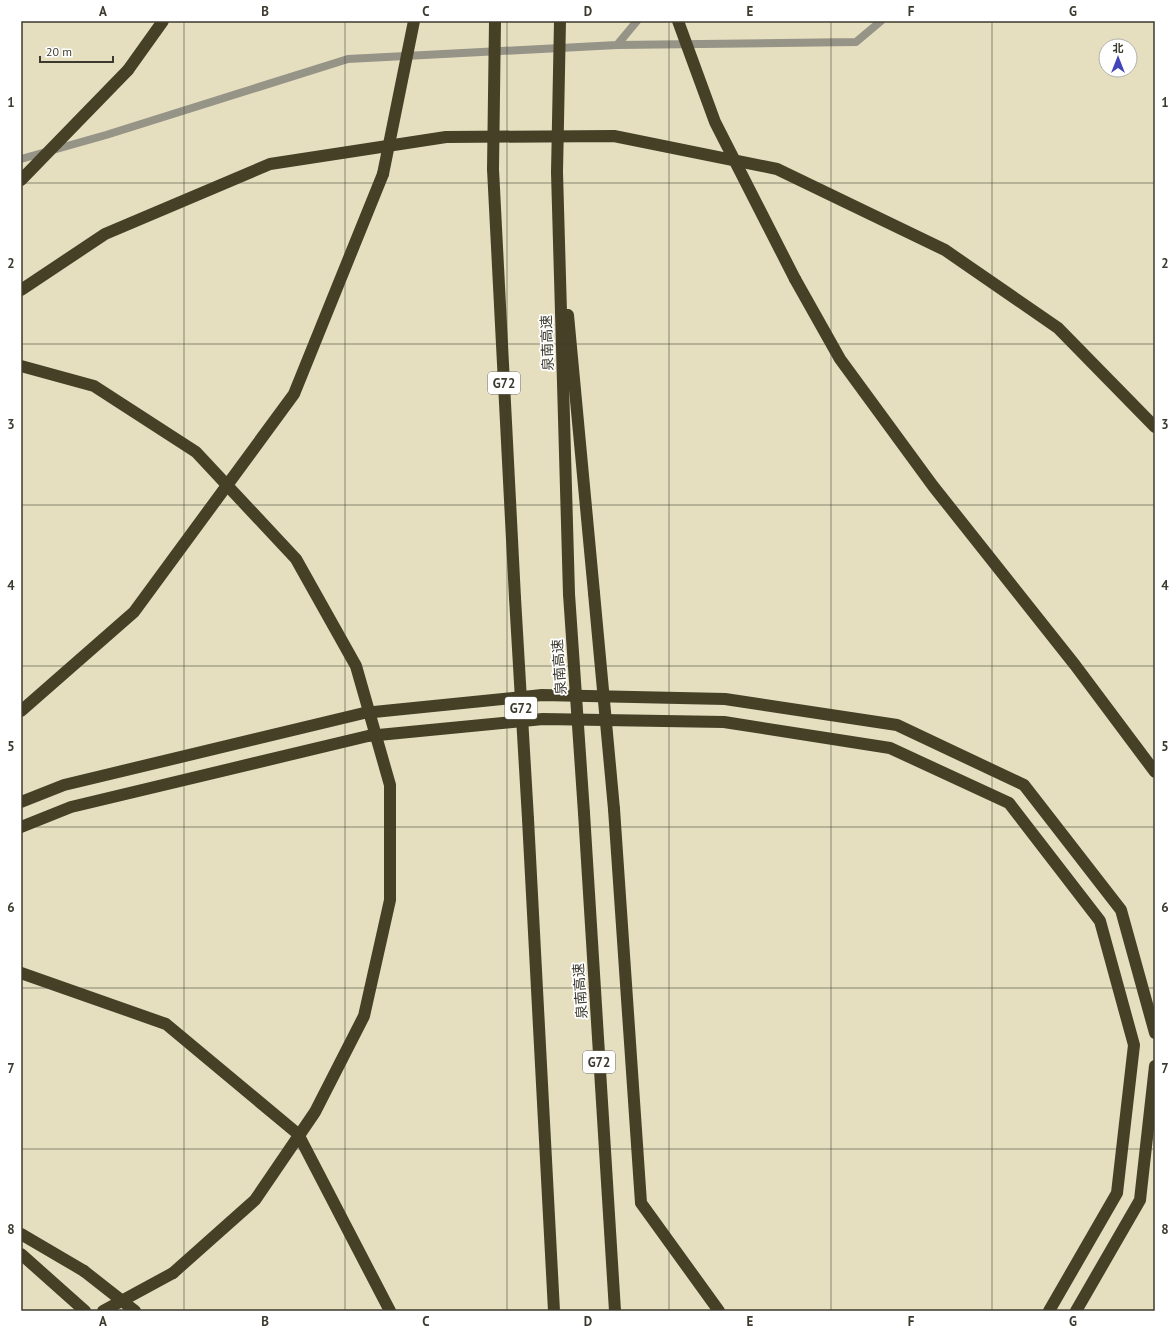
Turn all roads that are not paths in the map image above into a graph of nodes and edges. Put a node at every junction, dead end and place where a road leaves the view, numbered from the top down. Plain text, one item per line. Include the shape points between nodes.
1 (163, 21) edge
2 (414, 21) edge
3 (495, 21) edge
4 (560, 21) edge
5 (636, 21) edge
6 (678, 21) edge
7 (881, 21) edge
8 (617, 45) junction
9 (21, 159) edge
10 (21, 180) edge
11 (558, 196) junction
12 (21, 290) edge
13 (21, 366) edge
14 (1155, 427) edge
15 (21, 711) edge
16 (1155, 772) edge
17 (21, 802) edge
18 (21, 827) edge
19 (21, 973) edge
20 (1155, 1034) edge
21 (1155, 1066) edge
22 (21, 1234) edge
23 (21, 1254) edge
24 (85, 1311) edge
25 (103, 1311) edge
26 (135, 1311) edge
27 (390, 1311) edge
28 (554, 1311) edge
29 (615, 1311) edge
30 (719, 1311) edge
31 (1049, 1311) edge
32 (1076, 1311) edge

1 - 10 highway, bridge via 128,70
2 - 15 highway, bridge via 383,174 294,394 134,612
3 - 28 highway, G72, bridge via 493,169
4 - 11 highway, 泉南高速 / G72, bridge
5 - 8 street
6 - 16 highway, bridge via 715,122 794,279 840,359 924,474 1075,665
7 - 8 street via 856,42
8 - 9 street via 348,59
11 - 29 highway, 泉南高速 / G72, bridge via 569,594
11 - 30 highway, bridge via 614,809 641,1203
12 - 14 highway via 105,234 270,164 446,137 614,136 777,169 945,250 1058,328
13 - 25 highway, bridge via 94,386 196,452 296,559 356,666 390,785 390,900 364,1016 315,1112 255,1200 173,1273
17 - 20 highway via 64,785 364,713 542,695 725,699 897,725 1024,785 1121,910
18 - 31 highway via 71,807 368,736 543,719 724,722 890,748 1009,803 1100,921 1134,1045 1117,1193
19 - 27 highway via 166,1024 298,1134
21 - 32 highway via 1140,1200
22 - 26 highway, bridge via 84,1271
23 - 24 highway

